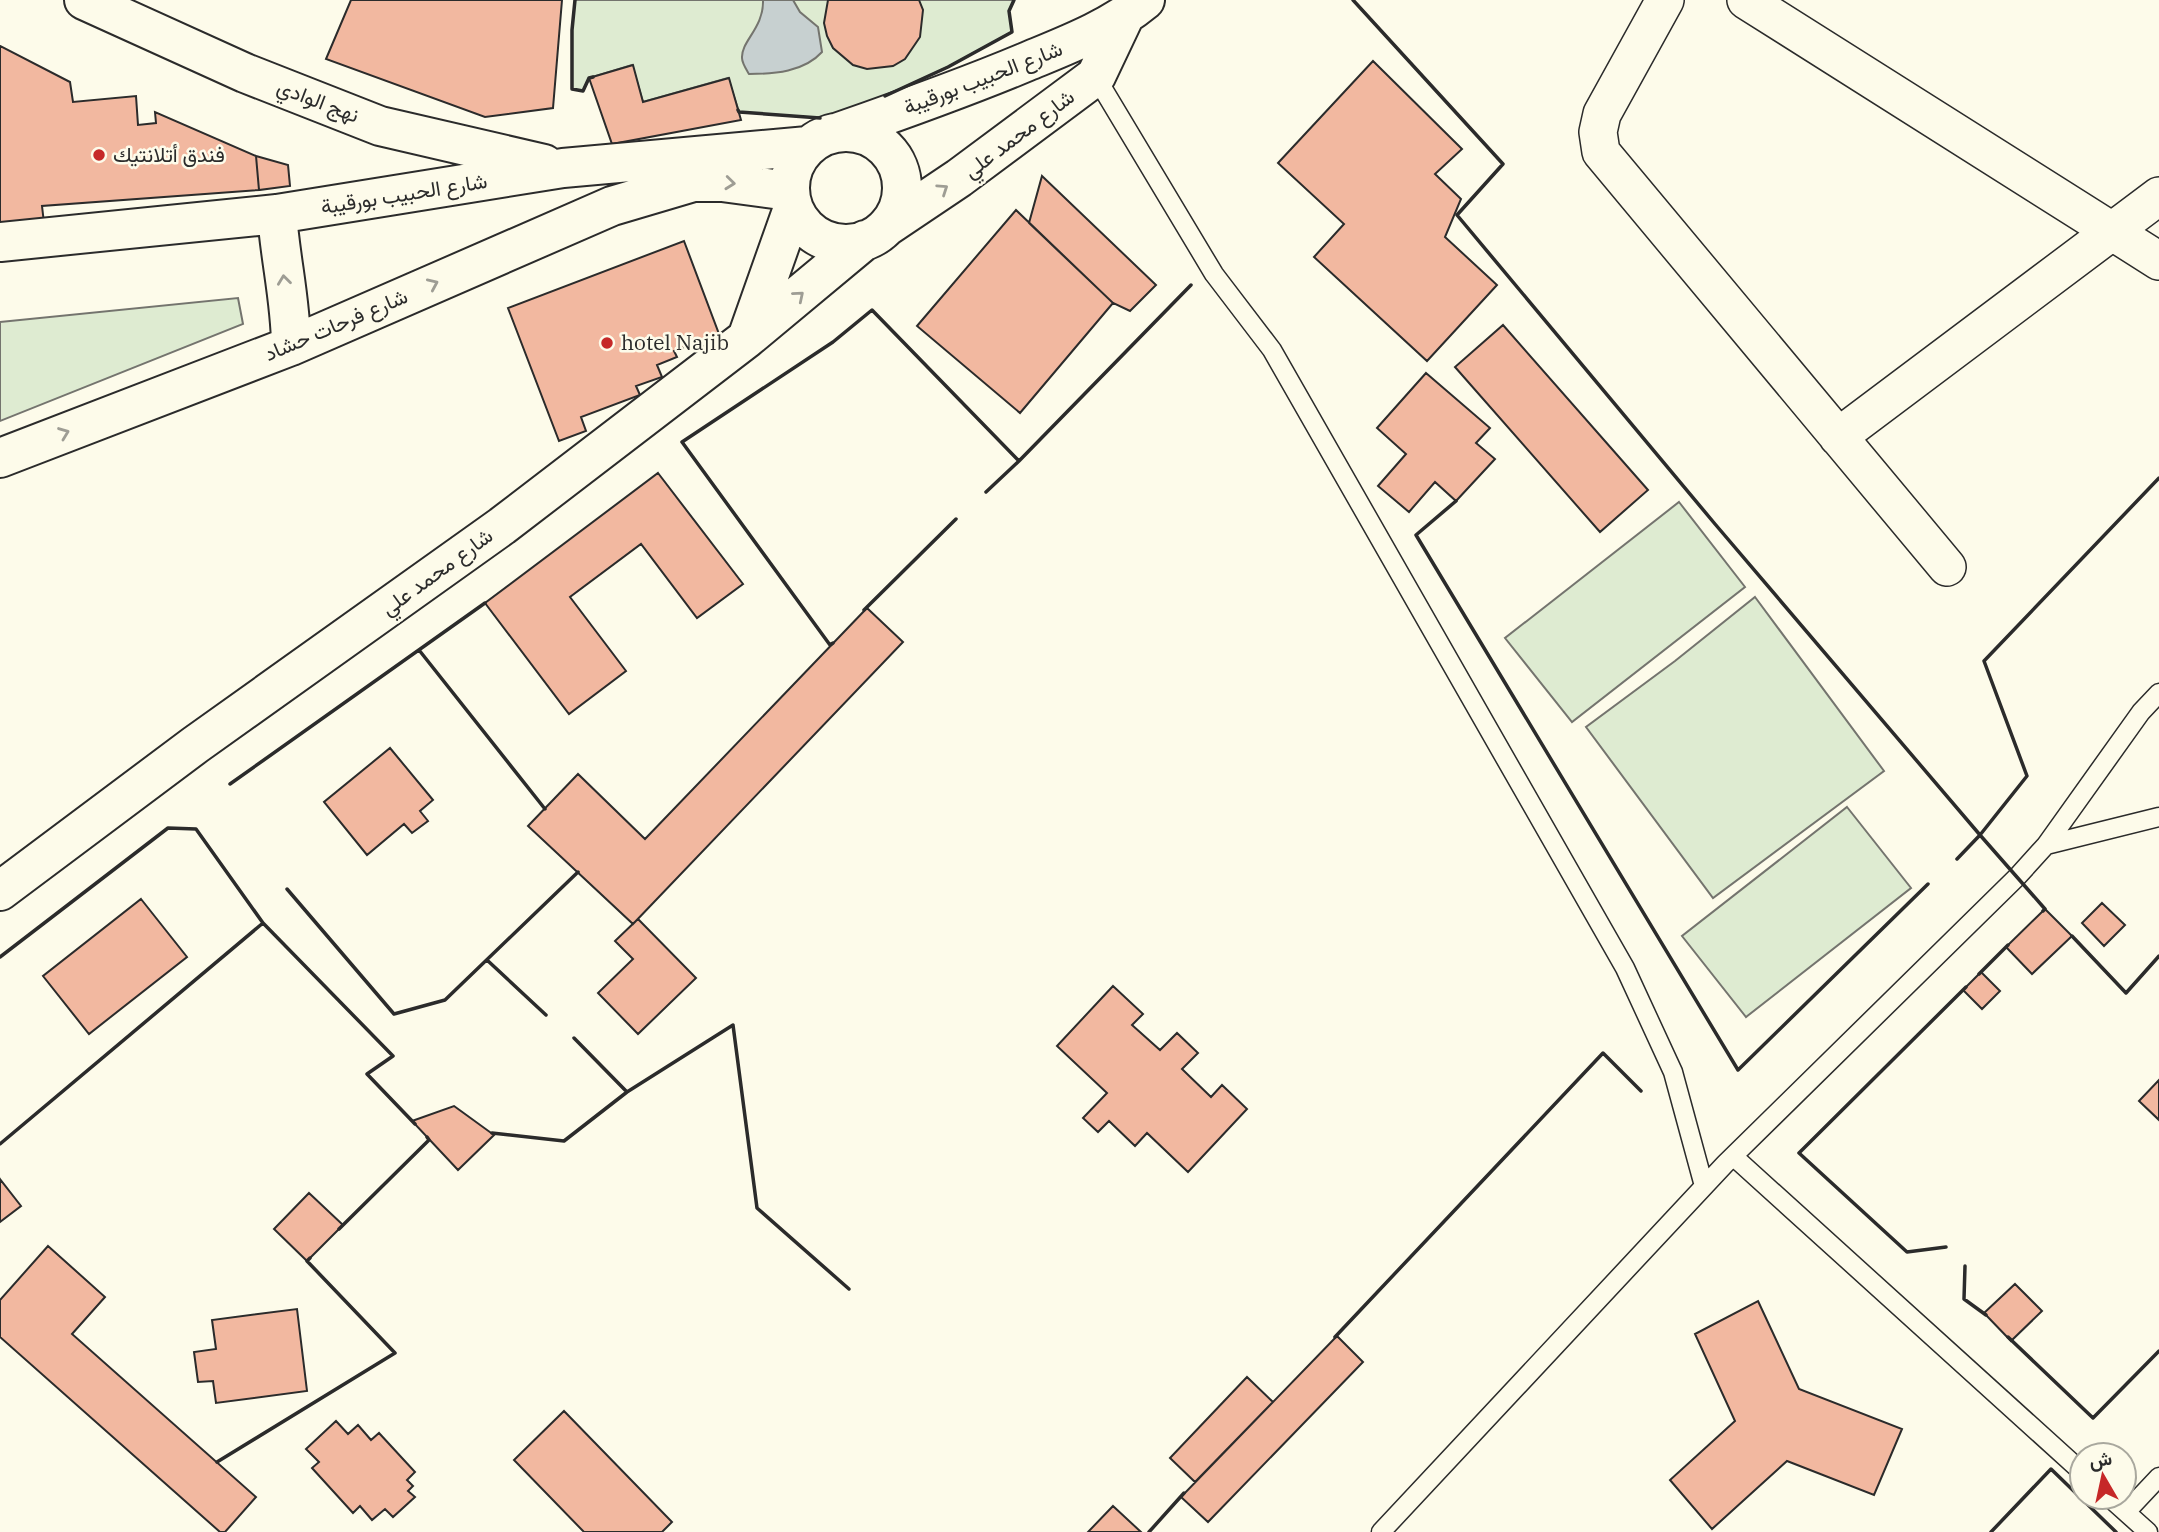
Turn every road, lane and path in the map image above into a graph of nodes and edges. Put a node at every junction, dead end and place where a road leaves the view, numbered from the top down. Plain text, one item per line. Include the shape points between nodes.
1 (84, 0) edge
2 (1665, 0) edge
3 (1746, 0) edge
4 (1134, 8) edge
5 (1069, 45) junction
6 (1096, 76) junction
7 (824, 139) junction
8 (563, 168) junction
9 (2159, 196) edge
10 (791, 199) junction
11 (277, 214) junction
12 (2112, 233) junction
13 (876, 234) junction
14 (0, 242) edge
15 (2159, 261) edge
16 (746, 340) junction
17 (291, 346) junction
18 (1838, 437) junction
19 (0, 458) edge
20 (1947, 567) dead end
21 (2159, 693) edge
22 (2159, 817) edge
23 (2046, 845) junction
24 (0, 891) edge
25 (1733, 1156) junction
26 (1704, 1186) junction
27 (2068, 1459) edge
28 (2159, 1477) edge
29 (2126, 1512) joint
30 (1381, 1532) edge
31 (2148, 1532) edge

1 - 8 street, نهج الوادي via 244,73 380,126
2 - 18 street via 1602,114 1598,132 1601,152
3 - 12 street
4 - 5 street, شارع الحبيب بورقيبة
4 - 6 street, شارع محمد علي
5 - 6 lane
5 - 7 street, شارع الحبيب بورقيبة
13 -> 6 street, شارع محمد علي
6 - 26 lane via 1214,274 1272,350 1625,968 1673,1072
7 - 8 street, شارع الحبيب بورقيبة
7 - 10 street via 798,159 790,179
7 - 13 street via 867,135 897,163 903,190 895,216
8 - 11 street, شارع الحبيب بورقيبة
9 - 12 street
10 - 13 street via 814,235 848,244
10 - 16 street
17 -> 10 street, شارع فرحات حشاد via 573,222 671,187 722,182
11 - 14 street, شارع الحبيب بورقيبة
17 -> 11 street
12 - 15 street
12 - 18 street
16 -> 13 street, شارع محمد علي
16 - 24 street, شارع محمد علي via 502,526
19 -> 17 street, شارع فرحات حشاد
18 - 20 street
21 - 23 lane
22 - 23 lane
23 - 25 lane
25 - 26 lane
25 - 27 lane
26 - 30 lane
28 - 29 lane
29 - 31 lane

